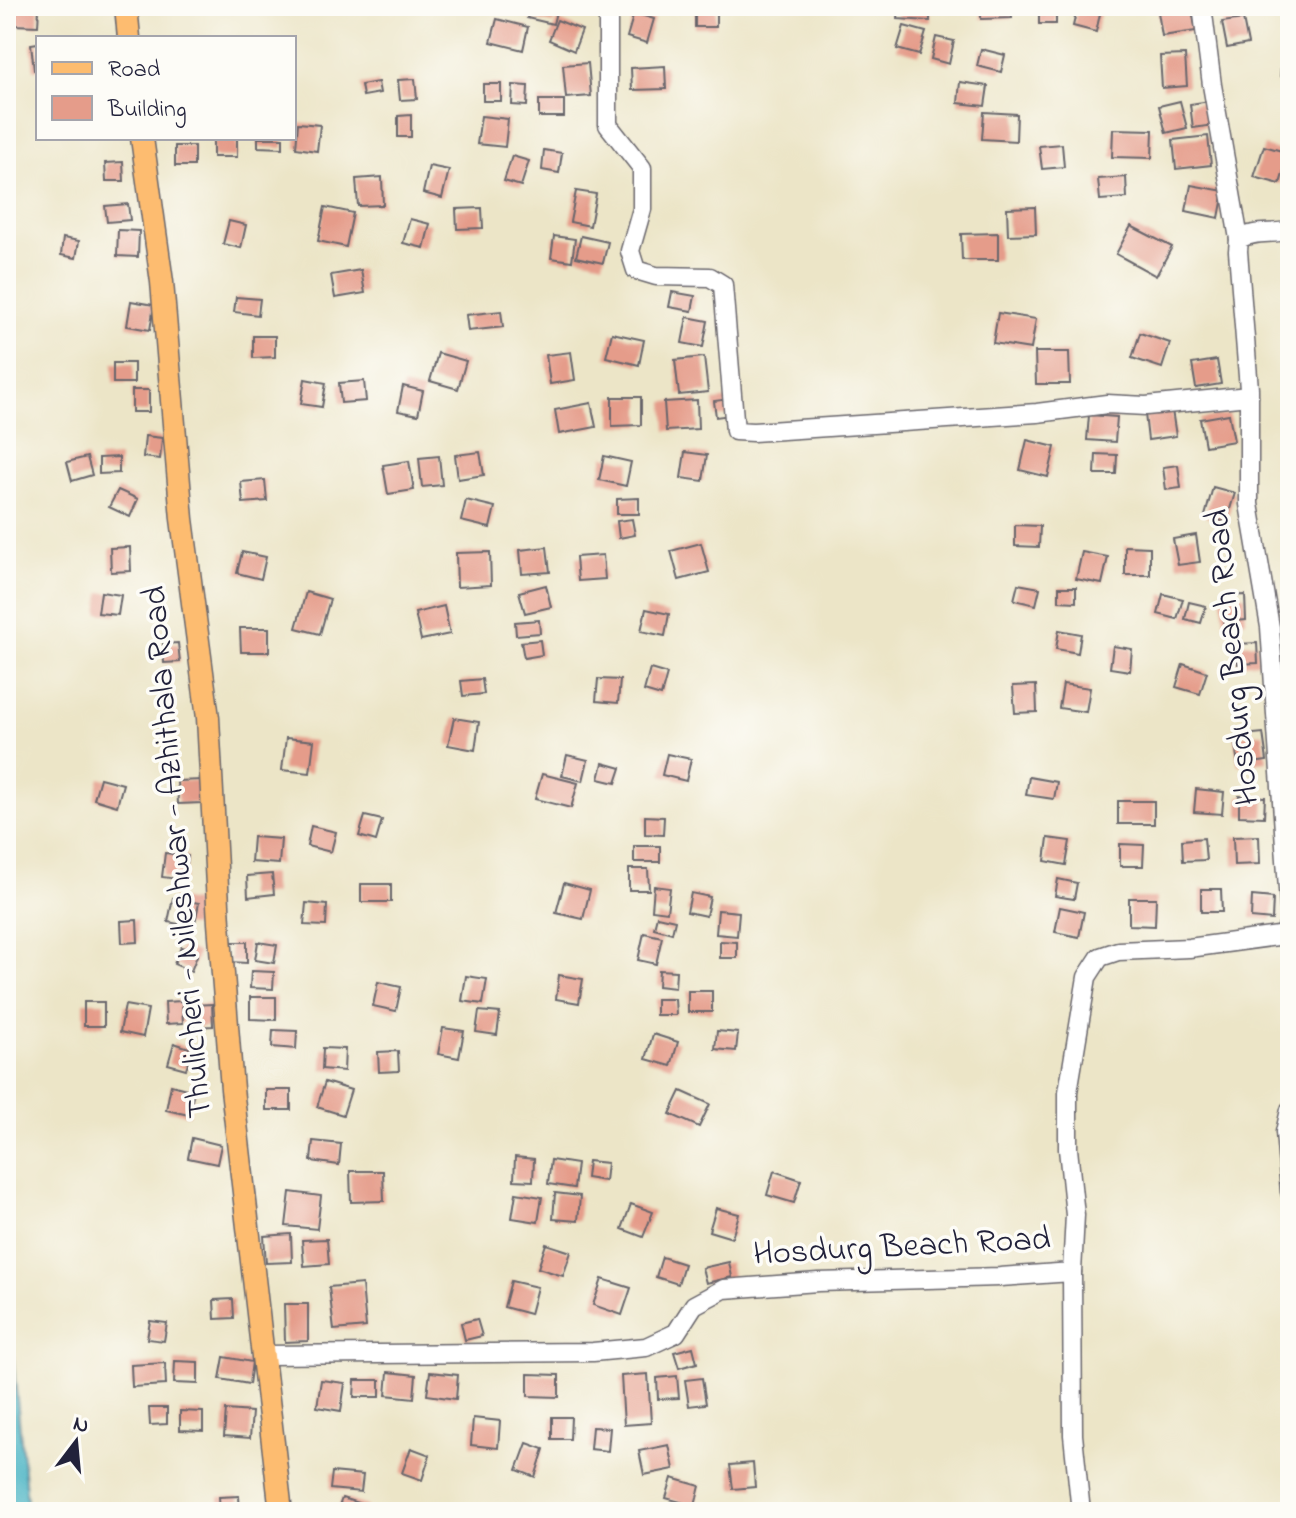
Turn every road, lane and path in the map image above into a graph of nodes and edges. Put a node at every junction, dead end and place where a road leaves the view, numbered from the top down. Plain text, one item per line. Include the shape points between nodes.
1 (126, 6) edge
2 (608, 6) edge
3 (1202, 6) edge
4 (129, 36) edge
5 (142, 140) edge
6 (1290, 230) edge
7 (1239, 239) junction
8 (1249, 396) junction
9 (1288, 937) edge
10 (1290, 1110) edge
11 (1290, 1192) edge
12 (1072, 1272) junction
13 (265, 1355) junction
14 (281, 1512) edge
15 (1081, 1512) edge

1 - 4 main road
2 - 8 street via 608,125 642,168 642,209 630,251 636,270 656,276 710,277 723,285 735,431
3 - 7 street, Hosdurg Beach Road
5 - 13 main road, Thulicheri - Nileshwar - Azhithala Road via 208,718 232,1089
6 - 7 street
7 - 8 street, Hosdurg Beach Road
8 - 9 street, Hosdurg Beach Road via 1249,504 1270,627
9 - 12 street, Hosdurg Beach Road via 1118,951 1093,965 1068,1092 1075,1215
10 - 11 street via 1285,1132
12 - 13 street, Hosdurg Beach Road via 724,1289 694,1305 676,1333 646,1347
12 - 15 street via 1073,1435
13 - 14 main road, Thulicheri - Nileshwar - Azhithala Road

